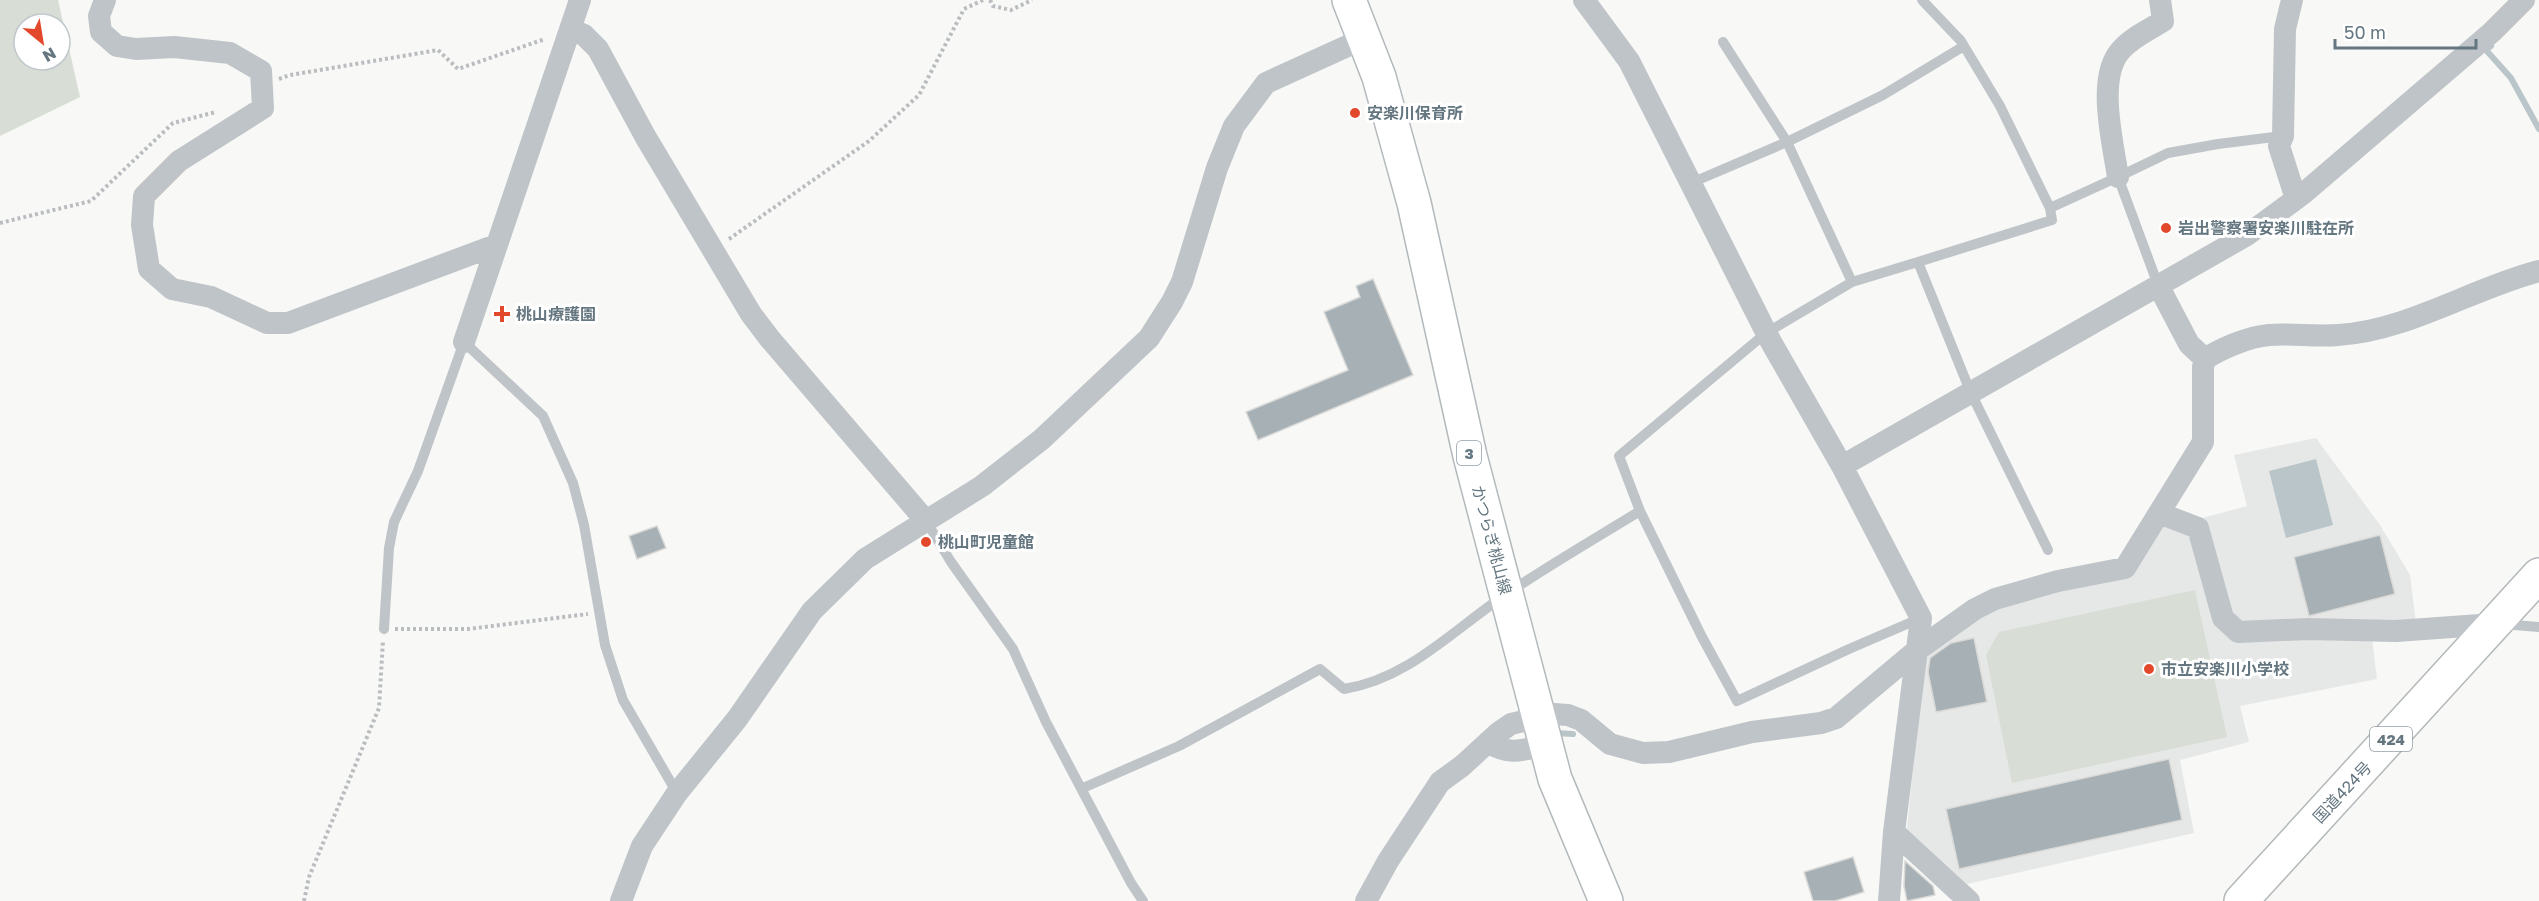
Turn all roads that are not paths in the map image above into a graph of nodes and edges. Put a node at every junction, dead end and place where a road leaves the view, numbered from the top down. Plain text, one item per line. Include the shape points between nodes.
1 (105, 0) edge
2 (580, 0) edge
3 (1349, 0) edge
4 (1584, 0) edge
5 (1922, 0) edge
6 (2160, 0) edge
7 (2292, 0) edge
8 (2524, 0) edge
9 (572, 30) junction
10 (1365, 38) junction
11 (1723, 42) dead end
12 (1964, 45) junction
13 (2283, 136) junction
14 (1787, 142) junction
15 (2118, 177) junction
16 (1691, 183) junction
17 (2296, 199) junction
18 (2050, 208) junction
19 (496, 245) junction
20 (1918, 261) junction
21 (2539, 271) edge
22 (1852, 282) junction
23 (2158, 285) junction
24 (1766, 333) junction
25 (464, 342) junction
26 (2205, 359) junction
27 (1970, 391) junction
28 (1842, 466) junction
29 (1640, 511) junction
30 (2158, 513) junction
31 (926, 521) junction
32 (2048, 550) dead end
33 (2539, 575) edge
34 (1507, 594) junction
35 (1921, 618) junction
36 (2494, 624) junction
37 (2539, 627) edge
38 (384, 629) road end
39 (1916, 651) junction
40 (1542, 731) junction
41 (1083, 788) junction
42 (677, 793) junction
43 (1894, 832) junction
44 (621, 901) edge
45 (1143, 901) edge
46 (1366, 901) edge
47 (1606, 901) edge
48 (1888, 901) edge
49 (1969, 901) edge
50 (2241, 901) edge

1 - 19 street via 99,16 101,33 117,46 230,53 261,71 263,108 179,160 144,196 142,225 149,269 172,290 211,297 267,323 288,323
2 - 9 street
3 - 10 main road, かつらぎ桃山線 / 3
4 - 16 street via 1629,61
5 - 12 lane
6 - 15 street via 2163,21 2134,38 2120,51 2111,68 2108,94
7 - 13 street via 2285,29
8 - 17 street
9 - 19 street
9 - 31 street via 584,35 598,49 751,314
10 - 31 street via 1266,83 1234,126 1182,282 1149,338 1042,439 982,486
10 - 34 main road, かつらぎ桃山線 / 3 via 1414,203 1470,456
11 - 14 lane
12 - 14 lane via 1883,95
12 - 18 lane via 2000,106
13 - 15 lane via 2168,153
13 - 17 street via 2279,146
14 - 16 lane
14 - 22 lane
15 - 18 lane
15 - 23 lane
16 - 24 street
17 - 23 street via 2247,235
18 - 20 lane via 2052,220
19 - 25 street
20 - 22 lane
20 - 27 lane
21 - 26 street via 2362,333 2267,335
22 - 24 lane
23 - 26 street via 2189,344
23 - 27 street
24 - 28 street
24 - 29 lane via 1619,456
25 - 38 lane via 418,471 394,522
25 - 42 lane via 543,416 573,483 606,645 623,700
26 - 30 street via 2201,395 2203,441
27 - 28 street
27 - 32 lane
28 - 35 street
29 - 34 lane
29 - 35 lane via 1737,701
30 - 36 street via 2198,528 2223,618 2238,632 2308,628 2396,631
30 - 39 street via 2125,568 2058,580 1995,599
31 - 41 lane via 1013,649 1046,722
31 - 42 street via 865,559 812,611 737,719
33 - 36 main road, 国道424号 / 424
34 - 40 main road, かつらぎ桃山線 / 3
34 - 41 lane via 1418,660 1364,686 1344,689 1320,669 1179,746
35 - 39 street
36 - 37 lane
36 - 50 main road, 国道424号 / 424
39 - 40 street via 1836,718 1821,723 1752,732 1669,752 1644,753 1610,744 1581,720 1568,715 1554,714
39 - 43 street
40 - 46 street via 1511,724 1440,782
40 - 47 main road, かつらぎ桃山線 / 3 via 1555,779
41 - 45 lane
42 - 44 street via 642,846
43 - 48 street
43 - 49 street

